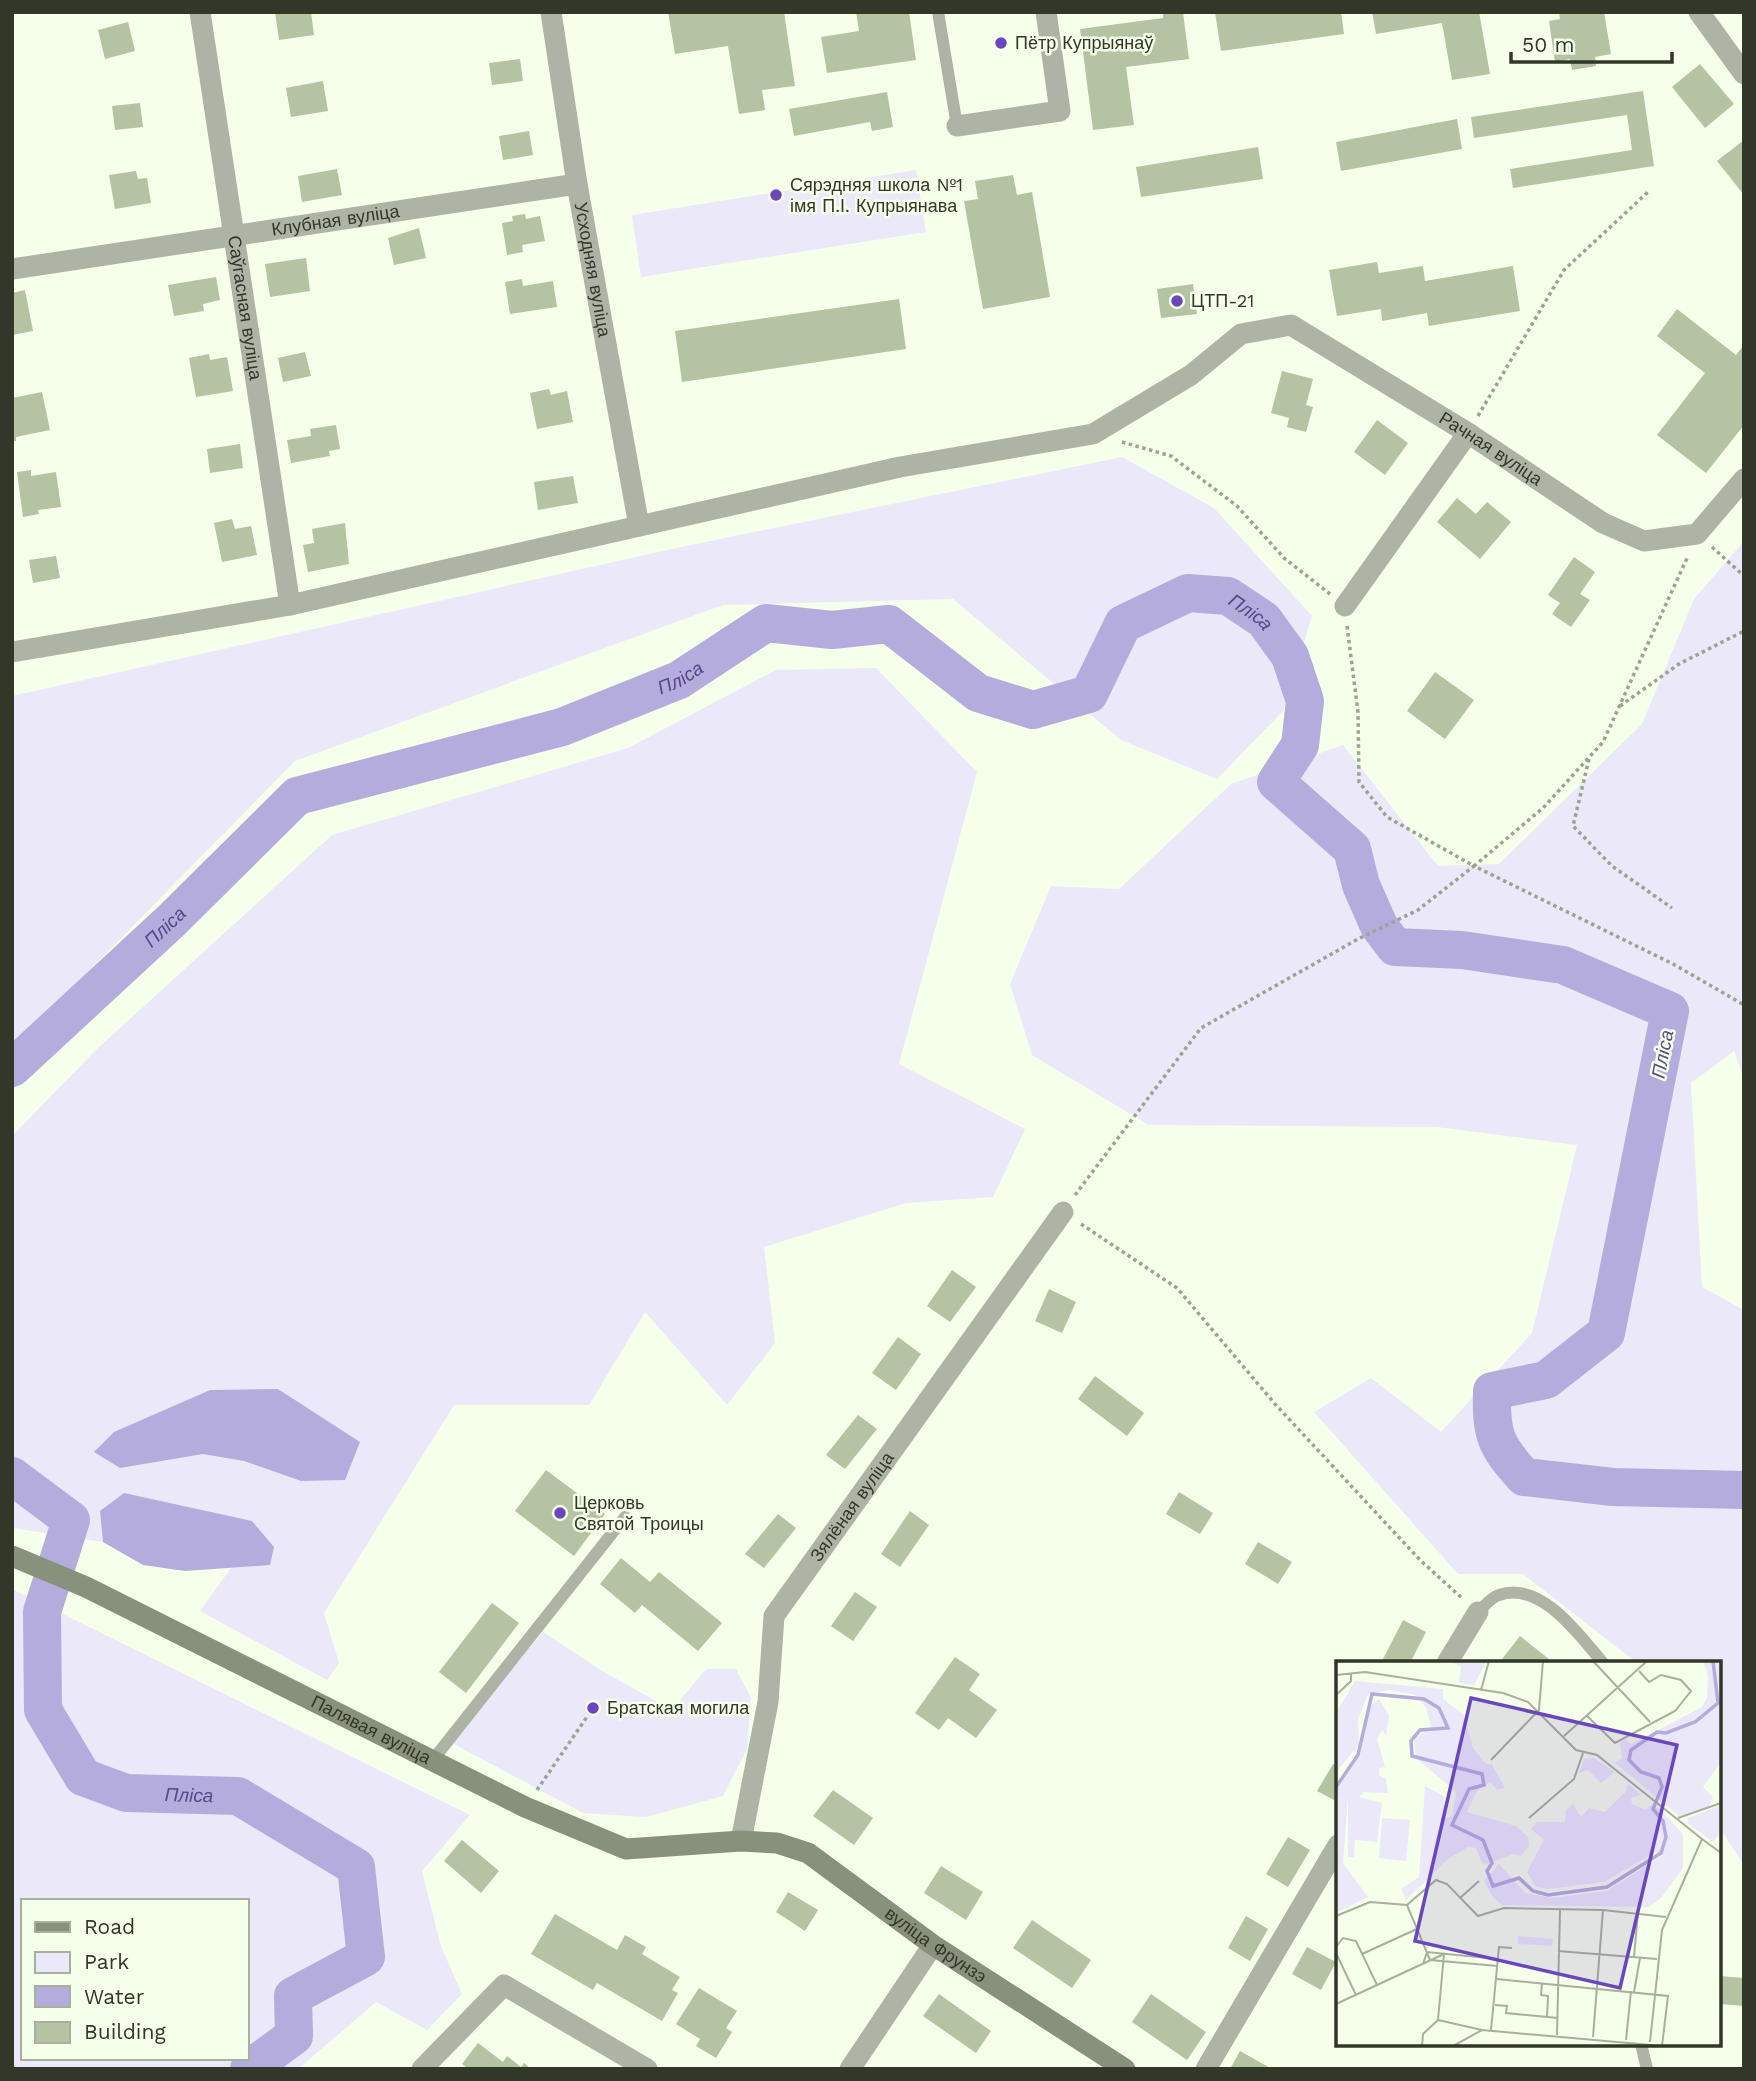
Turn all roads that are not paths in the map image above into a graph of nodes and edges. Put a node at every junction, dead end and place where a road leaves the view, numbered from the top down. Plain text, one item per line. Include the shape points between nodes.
1 (200, 12) edge
2 (551, 12) edge
3 (938, 12) edge
4 (1699, 12) edge
5 (1049, 13) edge
6 (1744, 74) edge
7 (957, 126) joint
8 (576, 184) junction
9 (235, 236) junction
10 (12, 269) edge
11 (1468, 433) junction
12 (1744, 479) edge
13 (639, 526) junction
14 (290, 605) junction
15 (1345, 606) road end
16 (12, 652) edge
17 (1062, 1212) road end
18 (625, 1517) dead end
19 (22, 1560) edge
20 (1478, 1612) joint
21 (1448, 1661) edge
22 (1601, 1661) edge
23 (432, 1761) junction
24 (741, 1841) junction
25 (1336, 1848) edge
26 (933, 1945) junction
27 (1641, 2046) edge
28 (422, 2069) edge
29 (647, 2069) edge
30 (850, 2069) edge
31 (1125, 2069) edge
32 (1206, 2069) edge
33 (1647, 2069) edge

1 - 9 street, Саўгасная вуліца
2 - 8 street, Усходняя вуліца
3 - 7 lane
4 - 6 street
5 - 7 street via 1060,111
8 - 9 street, Клубная вуліца
8 - 13 street, Усходняя вуліца
9 - 10 street, Клубная вуліца
9 - 14 street, Саўгасная вуліца
11 - 12 street, Рачная вуліца via 1603,523 1644,541 1698,534
11 - 13 street, Рачная вуліца via 1291,326 1241,334 1191,375 1093,434 900,467
11 - 15 street
13 - 14 street
14 - 16 street
17 - 24 street, Зялёная вуліца via 774,1616 768,1702
18 - 23 lane
19 - 23 street, Палявая вуліца via 86,1587
20 - 21 street
20 - 22 lane via 1498,1595 1521,1592 1547,1605
23 - 24 street, Палявая вуліца via 525,1808 626,1849
24 - 26 street, вуліца Фрунзэ via 777,1843 808,1853
25 - 32 street
26 - 30 street
26 - 31 street, вуліца Фрунзэ
27 - 33 lane
28 - 29 street via 504,1985

